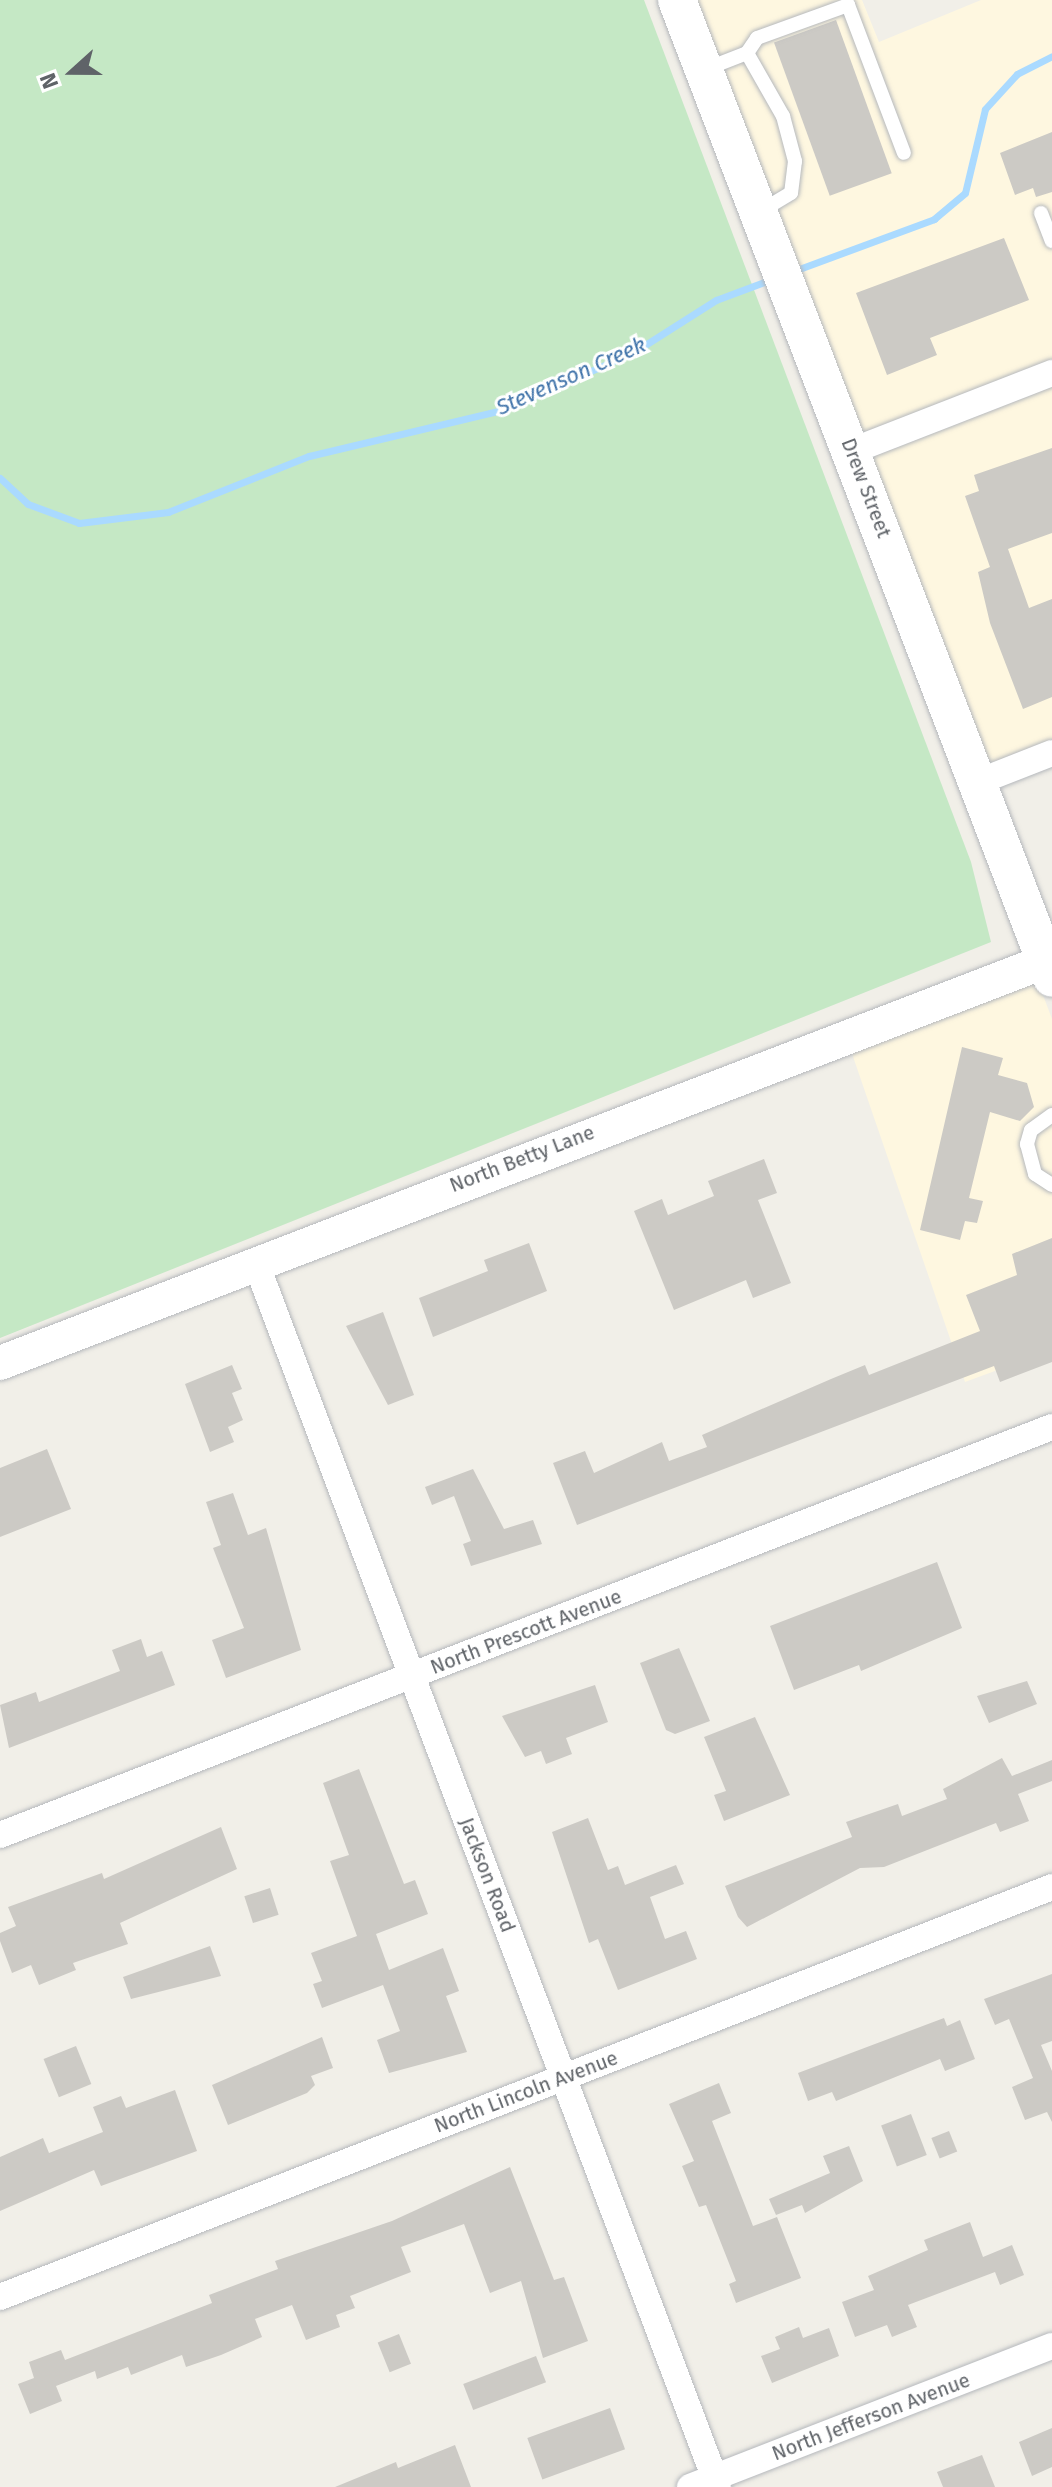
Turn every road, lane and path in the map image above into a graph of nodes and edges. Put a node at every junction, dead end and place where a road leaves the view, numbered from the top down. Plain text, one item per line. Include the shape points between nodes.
1 (677, 0) edge
2 (747, 53) junction
3 (703, 70) junction
4 (904, 153) dead end
5 (1041, 213) dead end
6 (760, 223) junction
7 (1052, 241) edge
8 (1052, 373) edge
9 (852, 451) junction
10 (1052, 753) edge
11 (978, 782) junction
12 (1049, 970) edge
13 (1052, 1115) edge
14 (1052, 1185) edge
15 (256, 1263) junction
16 (0, 1363) edge
17 (1052, 1427) edge
18 (412, 1677) junction
19 (0, 1835) edge
20 (1052, 1887) edge
21 (563, 2078) junction
22 (0, 2297) edge
23 (1052, 2346) edge
24 (708, 2484) edge

1 - 3 main road, Drew Street
2 - 3 lane
2 - 4 lane via 757,38 848,5
2 - 6 lane via 783,116 795,161 791,193
3 - 6 main road, Drew Street
5 - 7 lane
6 - 9 main road, Drew Street
8 - 9 street
9 - 11 main road, Drew Street
10 - 11 street
11 - 12 main road, Drew Street
12 - 15 street, North Betty Lane
13 - 14 lane via 1031,1130 1027,1144 1035,1174
15 - 16 street, North Betty Lane
15 - 18 street, Jackson Road
17 - 18 street, North Prescott Avenue
18 - 19 street, North Prescott Avenue
18 - 21 street, Jackson Road
20 - 21 street, North Lincoln Avenue
21 - 22 street, North Lincoln Avenue
21 - 24 street, Jackson Road
23 - 24 street, North Jefferson Avenue

